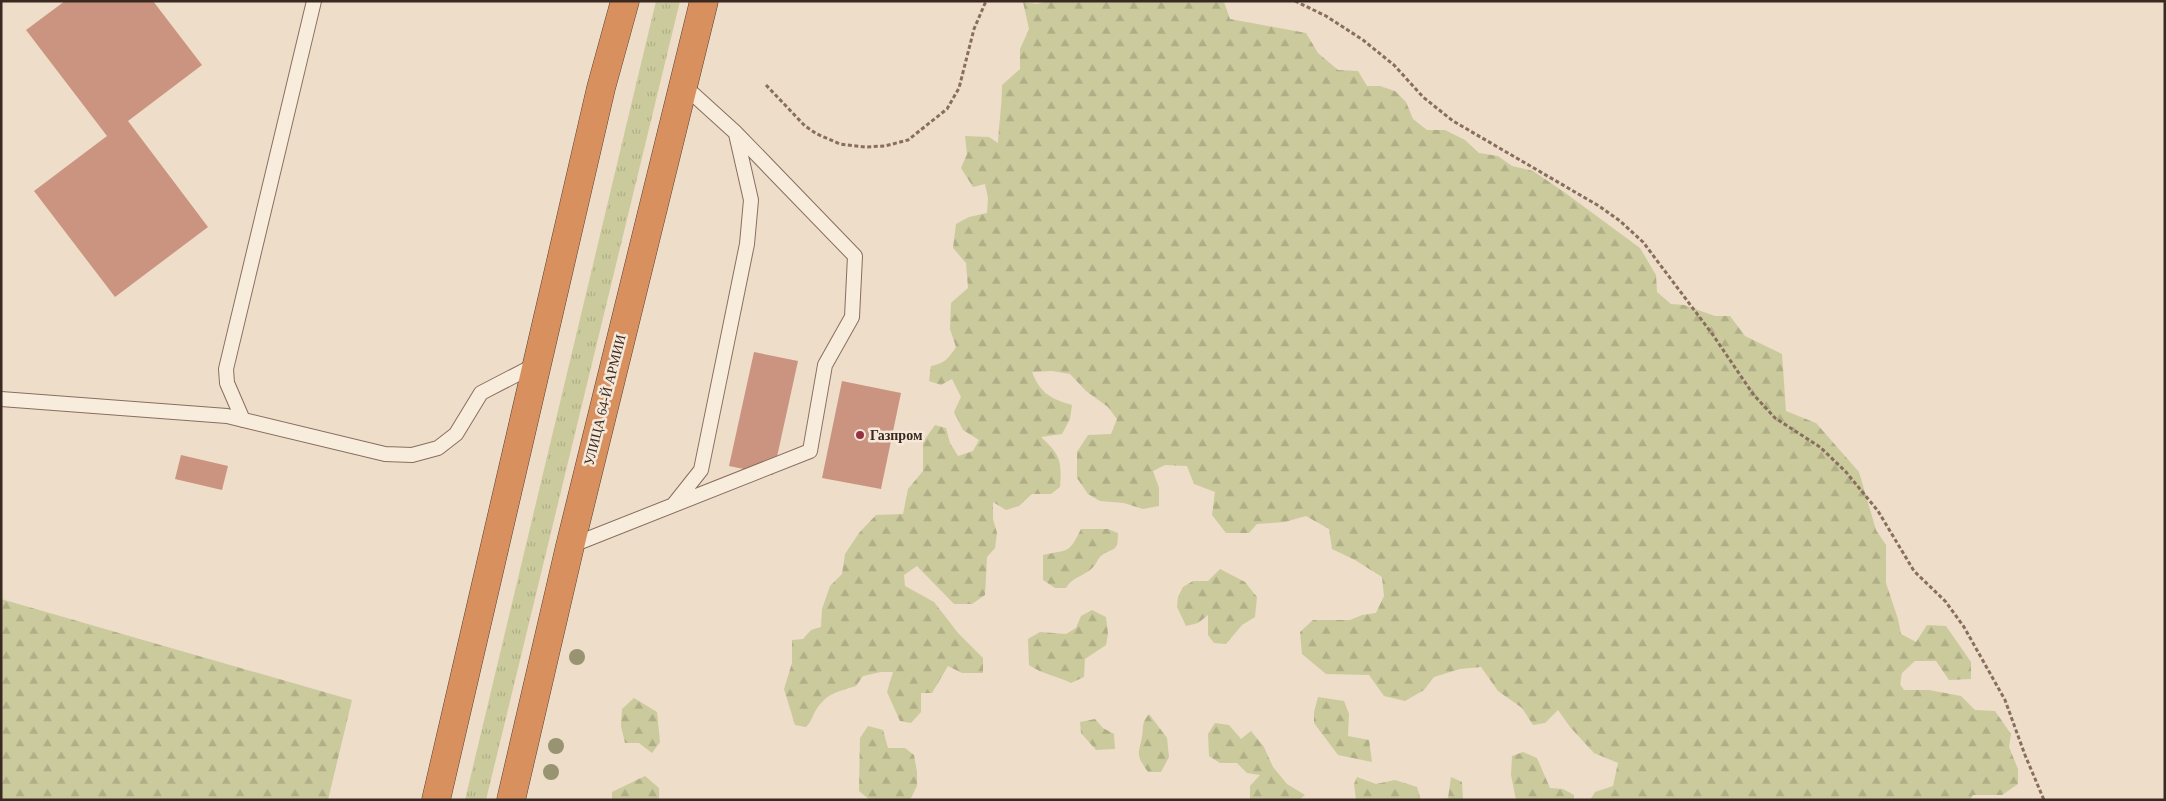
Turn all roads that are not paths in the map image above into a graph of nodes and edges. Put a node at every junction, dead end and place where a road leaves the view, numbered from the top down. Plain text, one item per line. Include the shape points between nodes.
1 (314, 1) edge
2 (625, 1) edge
3 (704, 1) edge
4 (682, 84) junction
5 (736, 133) junction
6 (537, 363) junction
7 (1, 399) edge
8 (243, 420) junction
9 (674, 505) junction
10 (570, 546) junction
11 (436, 800) edge
12 (511, 800) edge

1 - 8 lane via 226,369 227,383
2 - 6 highway via 601,88
3 - 4 highway, УЛИЦА 64-Й АРМИИ
4 - 5 lane
4 - 10 highway, УЛИЦА 64-Й АРМИИ
5 - 9 lane via 751,200 747,244 701,470
5 - 9 lane via 854,256 852,317 825,365 810,451
6 - 8 lane via 481,393 456,434 438,448 412,455 385,454
6 - 11 highway
7 - 8 lane via 228,416
9 - 10 lane
10 - 12 highway, УЛИЦА 64-Й АРМИИ

